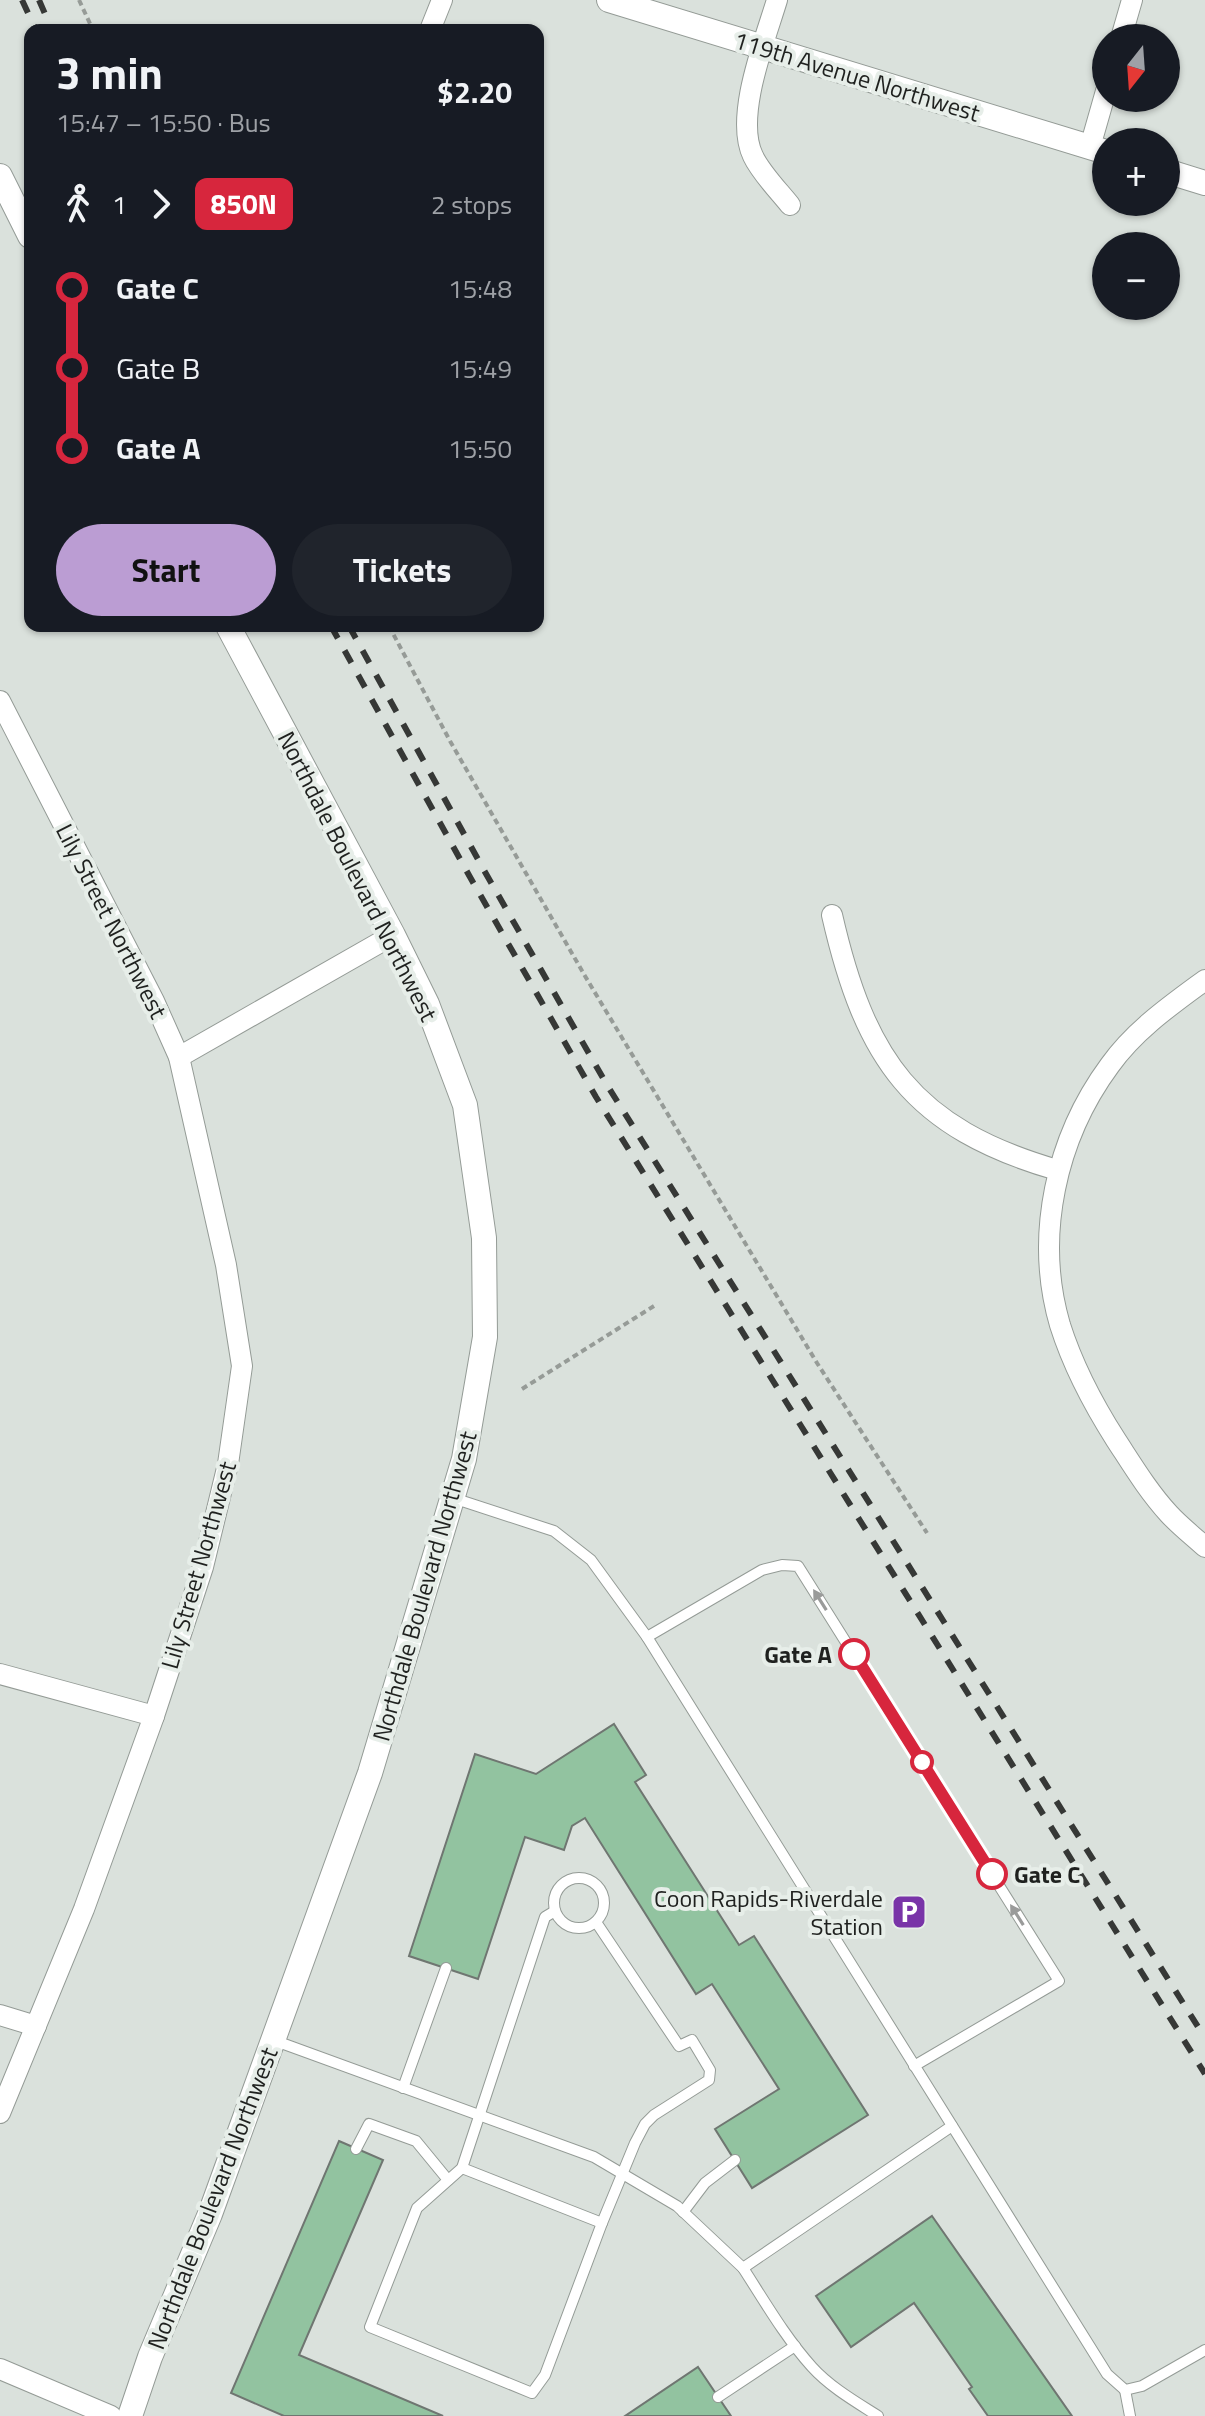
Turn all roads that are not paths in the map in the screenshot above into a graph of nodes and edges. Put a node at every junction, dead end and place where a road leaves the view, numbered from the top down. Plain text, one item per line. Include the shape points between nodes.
1 (442, 0) edge
2 (609, 0) edge
3 (777, 0) edge
4 (1132, 0) edge
5 (432, 24) edge
6 (1125, 24) edge
7 (763, 47) junction
8 (1092, 148) edge
9 (1180, 175) edge
10 (0, 176) edge
11 (1205, 183) edge
12 (790, 205) dead end
13 (24, 224) edge
14 (231, 632) edge
15 (0, 701) edge
16 (832, 915) dead end
17 (393, 935) junction
18 (1205, 980) edge
19 (179, 1057) junction
20 (1057, 1170) junction
21 (453, 1498) junction
22 (1205, 1547) edge
23 (647, 1637) junction
24 (0, 1674) edge
25 (154, 1716) junction
26 (555, 1911) junction
27 (596, 1922) junction
28 (446, 1968) dead end
29 (0, 2015) edge
30 (36, 2026) junction
31 (273, 2040) junction
32 (914, 2066) junction
33 (403, 2088) junction
34 (0, 2113) edge
35 (480, 2115) junction
36 (952, 2126) junction
37 (356, 2149) dead end
38 (735, 2160) dead end
39 (462, 2168) junction
40 (621, 2173) junction
41 (448, 2180) junction
42 (683, 2212) junction
43 (602, 2223) junction
44 (743, 2268) junction
45 (795, 2346) junction
46 (1205, 2350) edge
47 (0, 2369) edge
48 (1125, 2390) junction
49 (718, 2397) dead end
50 (111, 2416) edge
51 (130, 2416) edge
52 (878, 2416) edge
53 (1130, 2416) edge

1 - 5 street
2 - 7 street, 119th Avenue Northwest
3 - 7 street
4 - 6 street
7 - 8 street, 119th Avenue Northwest
7 - 12 street via 747,110 747,138 753,157
9 - 11 street
10 - 13 street
14 - 17 street, Northdale Boulevard Northwest
15 - 19 street, Lily Street Northwest
16 - 20 street via 866,1025 903,1083 964,1133
17 - 19 street
17 - 21 street, Northdale Boulevard Northwest via 427,1004 465,1105 484,1238 485,1337
18 - 20 street via 1152,1020 1110,1065
19 - 25 street, Lily Street Northwest via 226,1265 242,1366 228,1464 203,1567
20 - 22 street via 1052,1288 1073,1362 1148,1489
21 - 23 lane via 554,1531 591,1560
21 - 31 street, Northdale Boulevard Northwest via 370,1773
23 - 32 lane
32 -> 23 lane via 1059,1981 798,1566 762,1570
24 - 25 street
25 - 30 street, Lily Street Northwest
26 - 27 lane via 573,1927
26 - 27 lane via 556,1895 566,1882 589,1880 604,1900
26 - 35 lane via 545,1917
27 - 40 lane via 679,2046 692,2040 710,2070 709,2080 645,2124
28 - 33 lane
29 - 30 street
30 - 34 street, Lily Street Northwest
31 - 33 lane
31 - 51 street, Northdale Boulevard Northwest
32 - 36 lane
33 - 35 lane
35 - 39 lane
35 - 40 lane via 594,2157
36 - 44 lane
36 - 48 lane via 1107,2374
37 - 41 lane via 369,2124 416,2141
38 - 42 lane via 705,2183
39 - 41 lane
39 - 43 lane
40 - 42 lane
40 - 43 lane
41 - 43 lane via 417,2208 370,2327 532,2393 545,2375
42 - 44 lane
44 - 45 lane
45 - 49 lane
45 - 52 lane via 813,2369
46 - 48 lane via 1142,2386
47 - 50 street
48 - 53 lane

